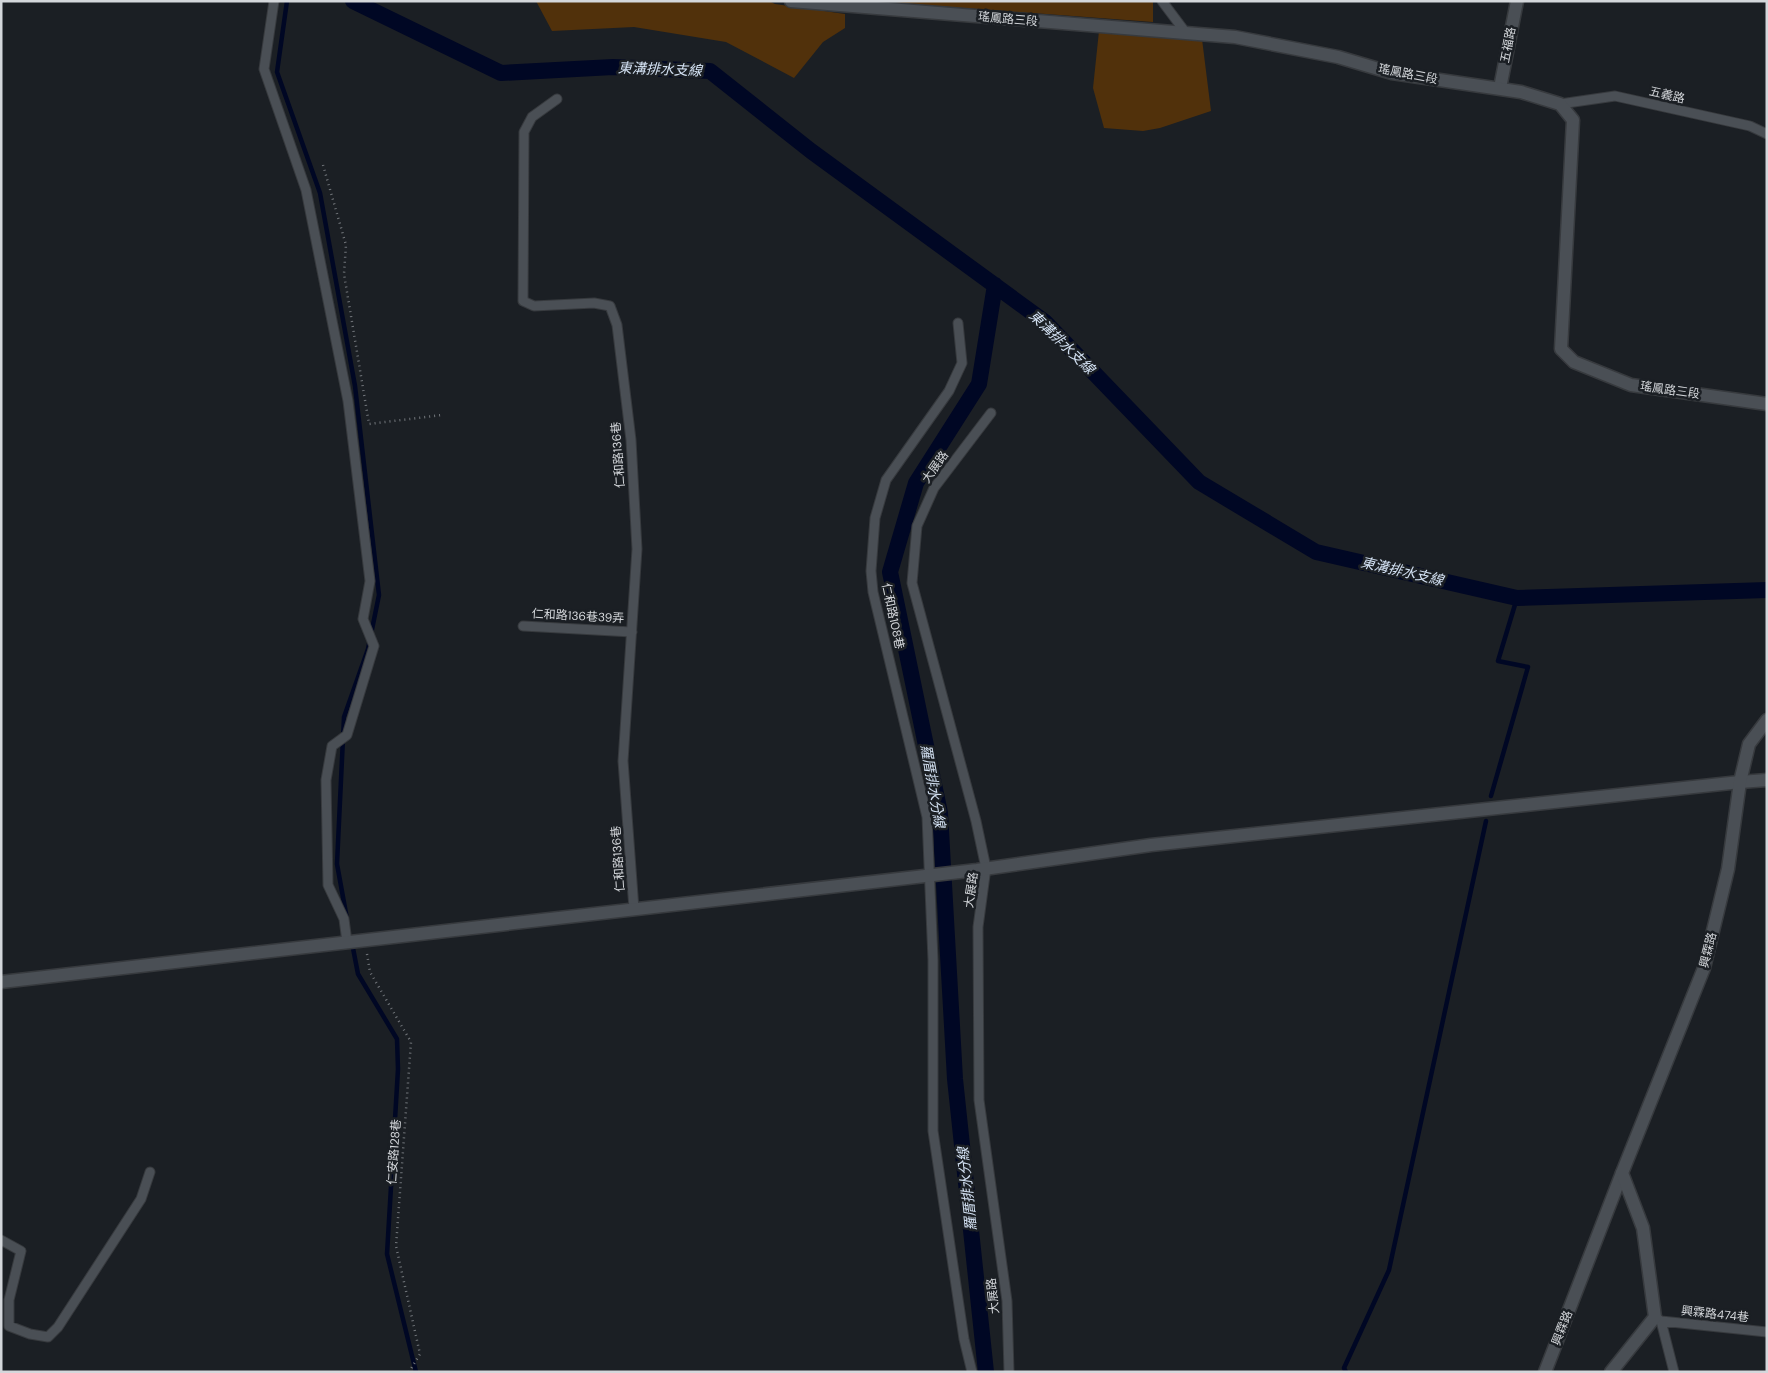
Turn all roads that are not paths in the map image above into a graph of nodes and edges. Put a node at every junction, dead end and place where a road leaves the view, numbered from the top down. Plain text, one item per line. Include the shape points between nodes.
1 (274, 1) edge
2 (791, 1) edge
3 (1162, 1) edge
4 (1517, 1) edge
5 (1186, 33) junction
6 (1500, 88) junction
7 (557, 99) dead end
8 (1560, 104) junction
9 (1767, 134) edge
10 (958, 323) dead end
11 (1767, 404) edge
12 (991, 413) dead end
13 (523, 626) dead end
14 (632, 632) junction
15 (1767, 720) edge
16 (1767, 780) edge
17 (1740, 782) junction
18 (982, 869) junction
19 (930, 875) junction
20 (634, 909) junction
21 (356, 941) junction
22 (1, 982) edge
23 (150, 1172) dead end
24 (1622, 1173) junction
25 (1, 1240) edge
26 (1658, 1319) junction
27 (1767, 1332) edge
28 (972, 1372) edge
29 (1009, 1372) edge
30 (1545, 1372) edge
31 (1611, 1372) edge
32 (1674, 1372) edge

1 - 21 lane via 264,69 306,190 348,401 370,581 363,619 374,646 347,734 332,746 326,780 328,884
2 - 5 street, 瑤鳳路三段
3 - 5 lane
4 - 6 street, 五福路
5 - 6 street, 瑤鳳路三段 via 1235,37 1338,57 1392,73
6 - 8 street, 瑤鳳路三段
7 - 14 lane, 仁和路136巷 via 532,117 524,132 522,300 534,306 594,303 610,306 617,325 631,440 637,548
8 - 9 lane, 五義路 via 1614,96 1750,126
8 - 11 street, 瑤鳳路三段 via 1573,120 1561,349 1574,362 1631,385
10 - 19 lane, 仁和路108巷 via 962,362 949,391 886,480 875,518 871,571 873,592 927,817
12 - 18 lane, 大展路 via 934,488 917,526 912,583 976,821
13 - 14 lane, 仁和路136巷39弄
14 - 20 lane, 仁和路136巷 via 624,762
15 - 17 street, 興霖路 via 1749,744
16 - 17 street
17 - 18 street via 1152,845
17 - 24 street, 興霖路 via 1728,868 1704,968
18 - 19 street
18 - 29 lane, 大展路 via 978,927 979,1100 1007,1301
19 - 20 street
19 - 28 lane, 仁和路108巷 via 933,1131 964,1339
20 - 21 street
21 - 22 street
23 - 25 lane via 141,1199 58,1327 48,1337 8,1326 9,1300 21,1251
24 - 26 street via 1643,1228
24 - 30 street, 興霖路
26 - 27 lane, 興霖路474巷
26 - 31 street
26 - 32 lane

